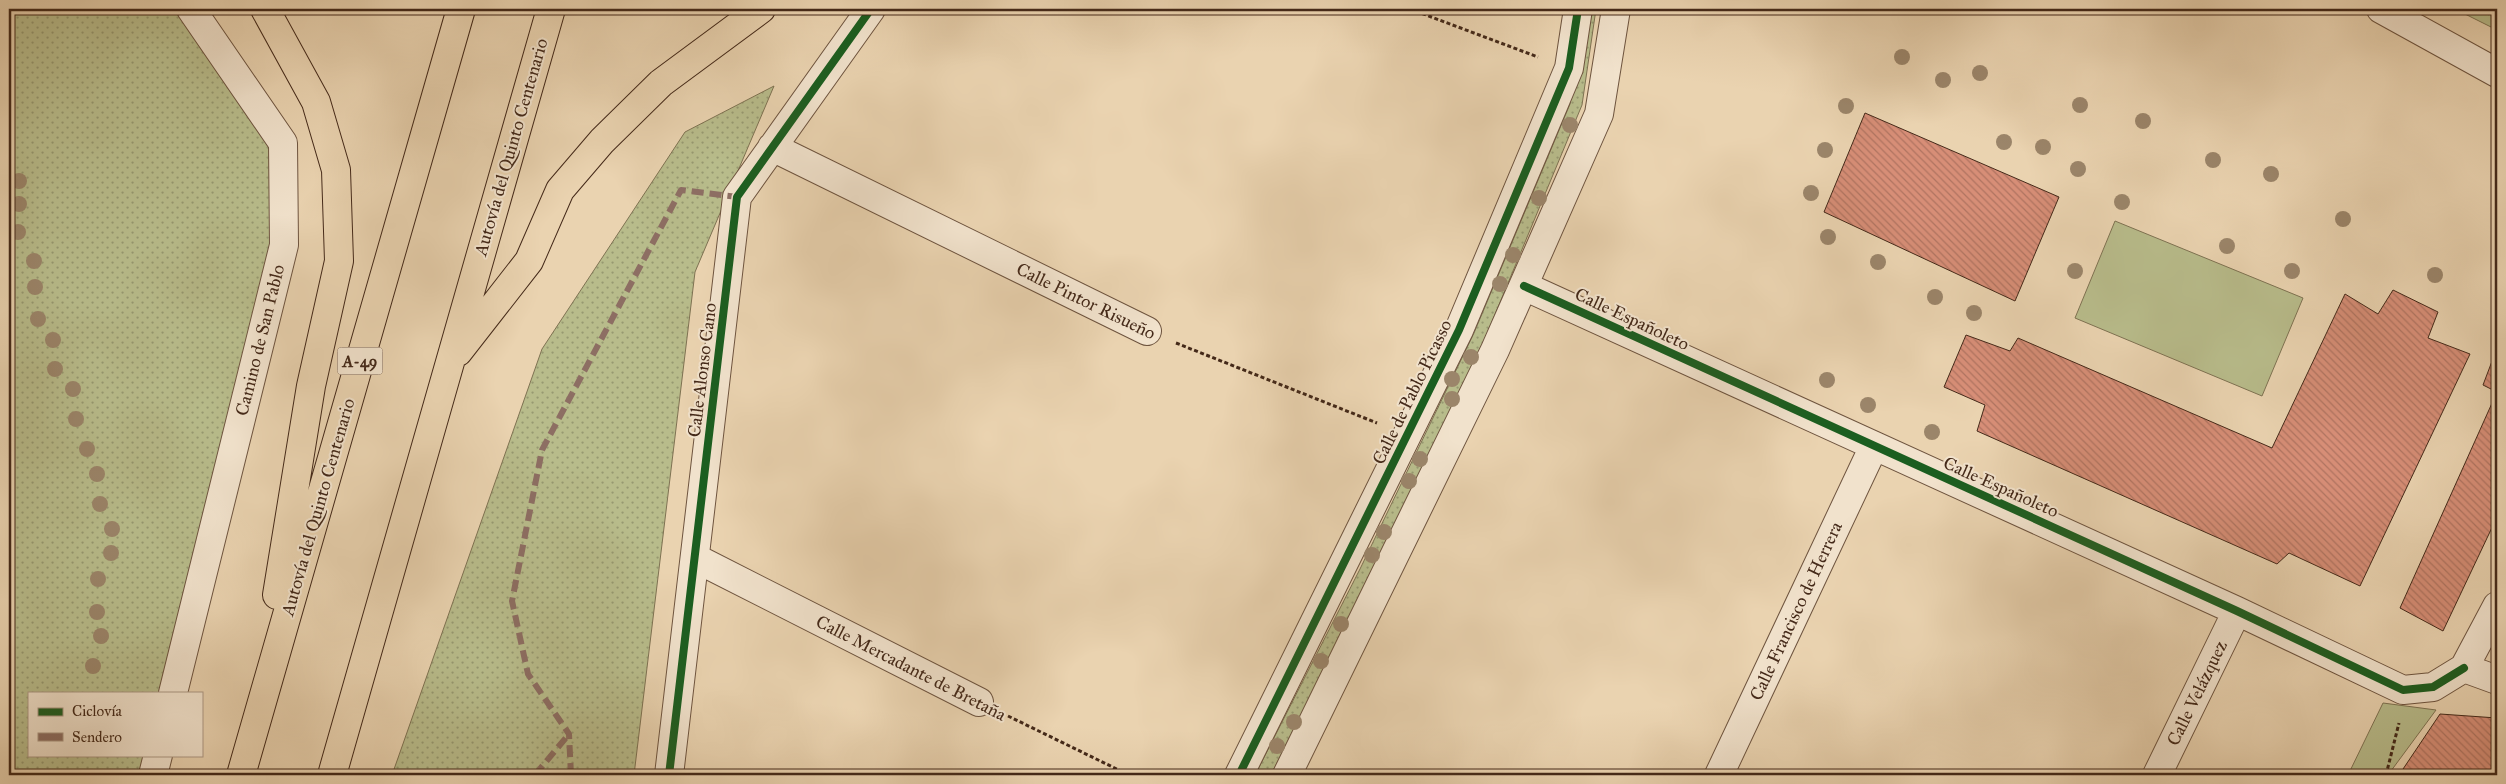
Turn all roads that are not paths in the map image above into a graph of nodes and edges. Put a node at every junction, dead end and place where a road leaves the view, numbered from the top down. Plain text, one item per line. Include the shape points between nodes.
1 (191, 9) edge
2 (265, 9) edge
3 (461, 9) edge
4 (551, 9) edge
5 (761, 9) edge
6 (872, 9) edge
7 (1578, 9) edge
8 (1616, 9) edge
9 (2381, 9) edge
10 (2497, 73) edge
11 (772, 147) junction
12 (1524, 286) junction
13 (1147, 331) road end
14 (449, 363) junction
15 (1874, 446) junction
16 (695, 558) junction
17 (2497, 606) edge
18 (2237, 611) junction
19 (2464, 668) junction
20 (2497, 680) edge
21 (173, 692) edge
22 (978, 702) road end
23 (259, 713) junction
24 (158, 756) edge
25 (153, 775) edge
26 (241, 775) edge
27 (332, 775) edge
28 (669, 775) edge
29 (1239, 775) edge
30 (1286, 775) edge
31 (1719, 775) edge
32 (2157, 775) edge

1 - 21 street, Camino de San Pablo via 283,143 284,245
2 - 23 highway via 316,102 336,170 339,261 311,386
3 - 23 highway, Autovía del Quinto Centenario / A-49
4 - 14 highway, Autovía del Quinto Centenario
5 - 14 highway via 661,83 602,141 560,190 529,261
6 - 11 street, Calle Alonso Cano
7 - 29 street, Calle de Pablo Picasso via 1569,68 1467,312
8 - 12 street via 1600,114
9 - 10 street
11 - 13 street, Calle Pintor Risueño
11 - 16 street, Calle Alonso Cano via 737,196
12 - 15 street, Calle Españoleto
12 - 30 street
14 - 27 highway, Autovía del Quinto Centenario
15 - 18 street, Calle Españoleto
15 - 31 street, Calle Francisco de Herrera
16 - 22 street, Calle Mercadante de Bretaña
16 - 28 street, Calle Alonso Cano
17 - 19 street
18 - 19 street, Calle Españoleto via 2402,690 2433,687
18 - 32 street, Calle Velázquez
19 - 20 street
23 - 26 highway, Autovía del Quinto Centenario / A-49
24 - 25 street

